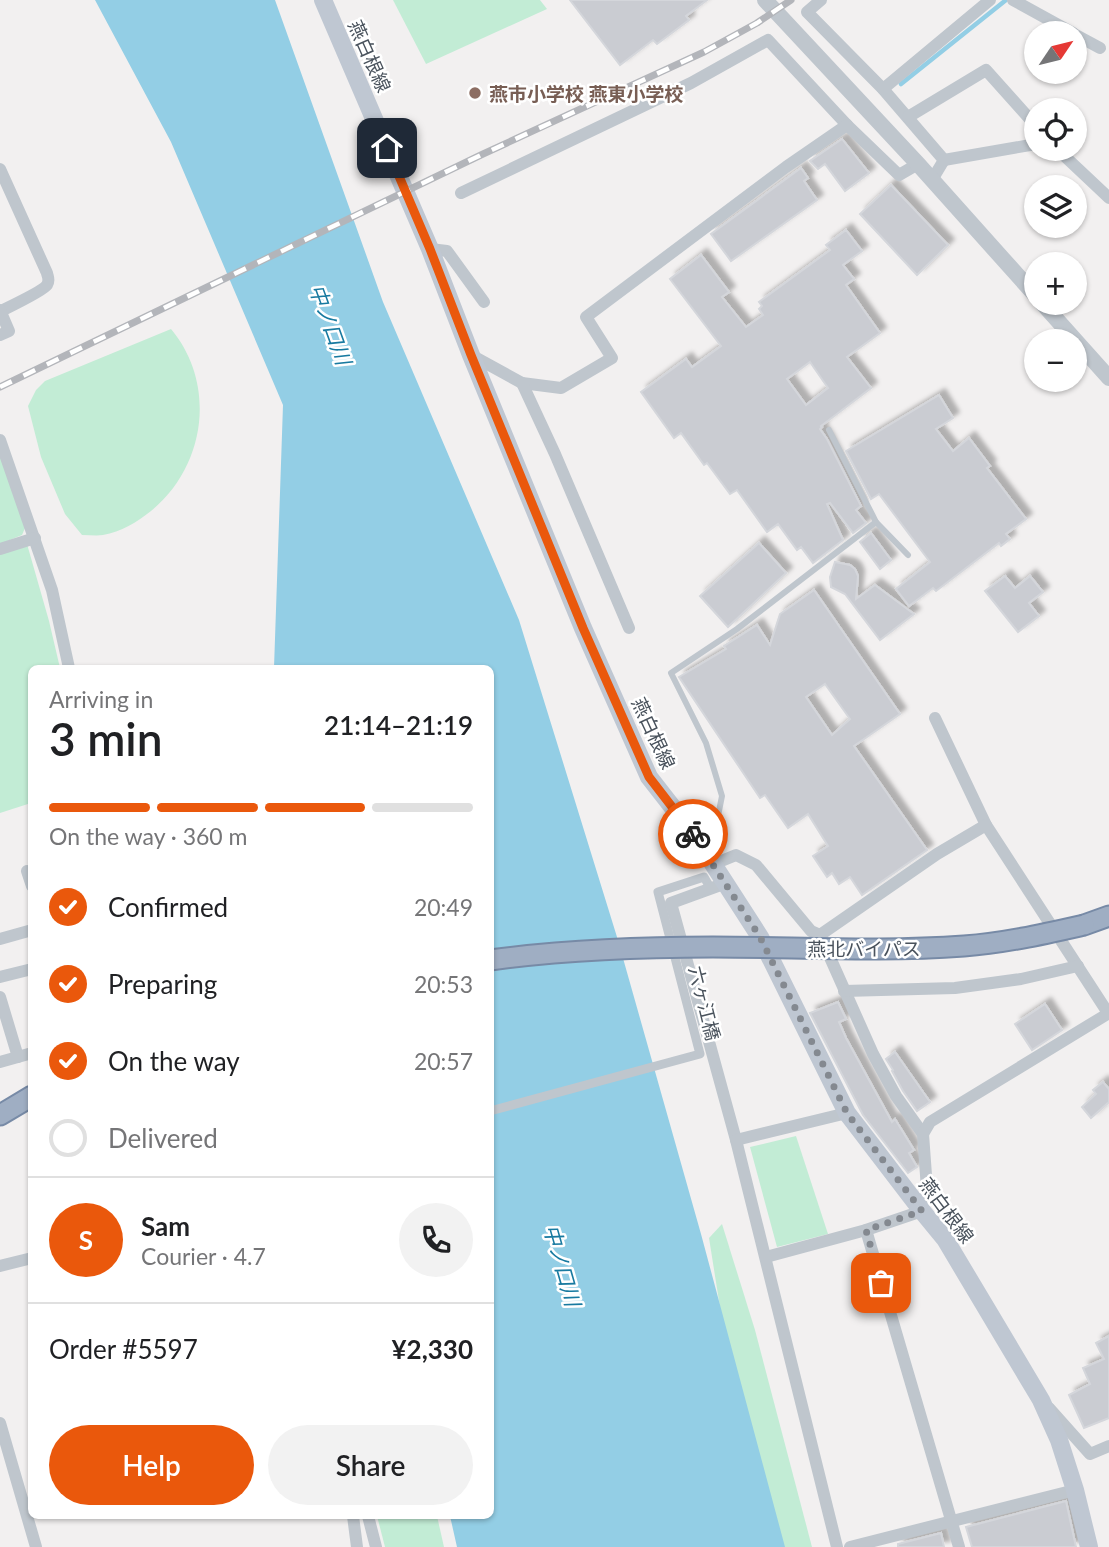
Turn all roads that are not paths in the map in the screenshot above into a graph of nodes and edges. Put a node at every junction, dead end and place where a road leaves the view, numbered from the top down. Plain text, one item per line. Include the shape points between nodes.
1 (323, 0) edge
2 (765, 0) edge
3 (821, 0) edge
4 (990, 0) edge
5 (1013, 0) edge
6 (1051, 21) edge
7 (1087, 41) edge
8 (1100, 48) dead end
9 (883, 89) junction
10 (1024, 113) edge
11 (908, 117) junction
12 (848, 125) junction
13 (1024, 146) edge
14 (944, 160) junction
15 (1070, 161) edge
16 (918, 164) junction
17 (0, 169) edge
18 (932, 180) junction
19 (461, 193) dead end
20 (1109, 198) edge
21 (430, 249) junction
22 (1024, 283) edge
23 (484, 302) dead end
24 (0, 311) edge
25 (1053, 315) edge
26 (0, 335) edge
27 (471, 355) junction
28 (1109, 379) edge
29 (522, 383) junction
30 (829, 430) dead end
31 (0, 440) edge
32 (876, 522) junction
33 (34, 538) junction
34 (0, 549) edge
35 (908, 555) dead end
36 (629, 628) dead end
37 (68, 665) edge
38 (935, 718) dead end
39 (986, 825) junction
40 (695, 836) junction
41 (714, 864) junction
42 (27, 871) dead end
43 (28, 874) edge
44 (718, 886) junction
45 (1109, 916) edge
46 (28, 931) edge
47 (820, 935) junction
48 (0, 939) edge
49 (494, 960) edge
50 (1077, 966) junction
51 (28, 970) edge
52 (0, 977) edge
53 (844, 991) junction
54 (0, 997) edge
55 (1109, 1013) edge
56 (28, 1054) edge
57 (18, 1058) junction
58 (0, 1062) edge
59 (28, 1099) edge
60 (494, 1110) edge
61 (847, 1113) junction
62 (0, 1115) edge
63 (923, 1134) junction
64 (736, 1140) junction
65 (922, 1211) junction
66 (866, 1230) junction
67 (766, 1257) junction
68 (28, 1259) edge
69 (0, 1266) edge
70 (1041, 1400) junction
71 (0, 1423) edge
72 (1109, 1446) edge
73 (1075, 1490) junction
74 (353, 1519) edge
75 (369, 1519) edge
76 (951, 1521) junction
77 (36, 1547) edge
78 (357, 1547) edge
79 (376, 1547) edge
80 (836, 1547) edge
81 (850, 1547) edge
82 (959, 1547) edge
83 (1089, 1547) edge

1 - 21 main road, 燕白根線
2 - 16 street
3 - 9 street via 807,12
4 - 9 street
5 - 6 street
7 - 8 street
9 - 11 street
10 - 11 street via 986,70
11 - 14 street
12 - 16 street via 899,175
12 - 19 street via 768,40 691,83
12 - 29 street via 586,317 612,358 561,388
13 - 14 street
14 - 18 street
15 - 20 street
16 - 18 street
17 - 24 street via 49,281
18 - 22 street
21 - 23 street via 447,251
21 - 27 main road, 燕白根線
24 - 26 street via 9,331
25 - 28 street
27 - 29 street
27 - 40 main road, 燕白根線 via 649,777
29 - 36 street
30 - 32 lane
31 - 33 street
32 - 35 lane
32 - 40 lane via 737,629 671,673 706,743 722,796 716,826
33 - 34 street
33 - 37 street via 52,590
38 - 39 street
39 - 47 street
39 - 50 street
40 - 41 main road, 燕白根線
41 - 44 main road, 燕白根線
41 - 47 street via 736,855 756,865 811,931
42 - 43 street
44 - 60 street, 六ヶ江橋 via 704,877 658,892 700,1054
44 - 61 main road, 燕白根線 via 760,937
44 - 64 street via 671,903
45 - 49 highway, 燕北バイパス, bridge via 1024,939 966,946 892,950 646,947
46 - 48 street
47 - 53 street
50 - 53 street via 956,988
50 - 55 street
51 - 52 street
53 - 63 street via 896,1096
54 - 57 street
55 - 63 street via 930,1122
56 - 57 street
57 - 58 street
59 - 62 highway
61 - 64 street
61 - 65 main road, 燕白根線
63 - 65 street via 927,1189
64 - 67 street
65 - 66 street
65 - 70 main road, 燕白根線 via 945,1239
66 - 67 street
66 - 76 street
67 - 80 street
68 - 69 street
70 - 72 street via 1090,1454
70 - 73 main road, 燕白根線
71 - 77 street
73 - 76 street
73 - 83 main road, 燕白根線
74 - 78 street
75 - 79 street
76 - 81 street
76 - 82 street

